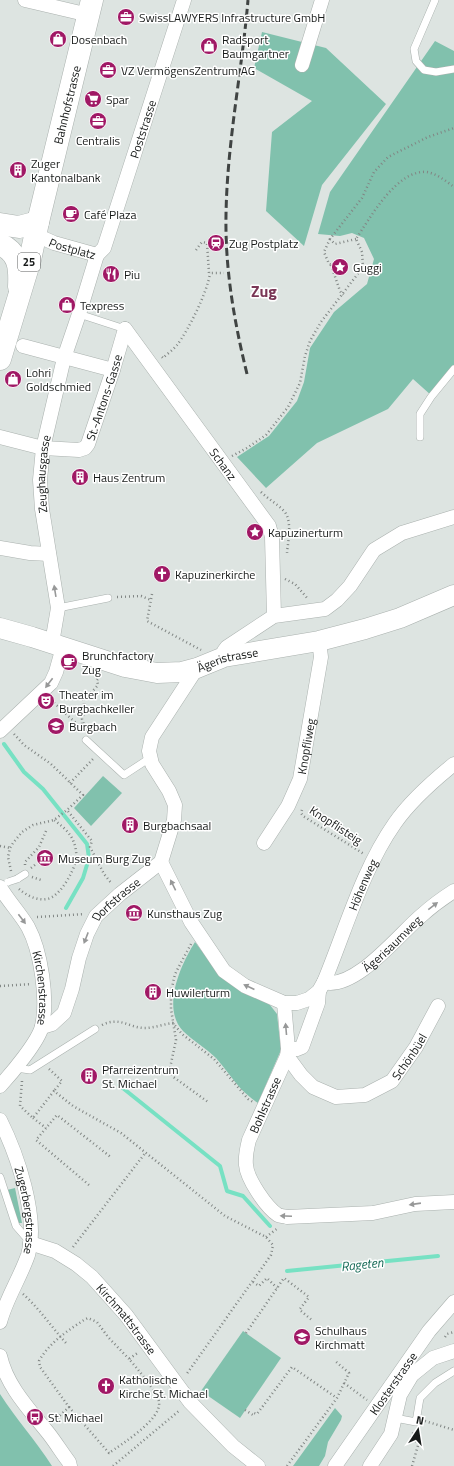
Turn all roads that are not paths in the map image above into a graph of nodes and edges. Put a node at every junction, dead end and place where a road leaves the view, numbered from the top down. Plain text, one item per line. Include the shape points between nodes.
1 (25, 0) edge
2 (184, 0) edge
3 (322, 0) edge
4 (435, 0) edge
5 (91, 7) edge
6 (302, 65) dead end
7 (454, 69) edge
8 (0, 224) edge
9 (37, 228) junction
10 (0, 244) edge
11 (96, 255) junction
12 (18, 302) junction
13 (79, 314) junction
14 (125, 329) junction
15 (73, 330) joint
16 (10, 340) edge
17 (64, 358) junction
18 (0, 359) edge
19 (454, 369) edge
20 (113, 370) junction
21 (0, 437) edge
22 (420, 437) dead end
23 (43, 448) junction
24 (454, 517) edge
25 (0, 548) edge
26 (49, 554) junction
27 (454, 595) edge
28 (108, 598) road end
29 (58, 608) junction
30 (274, 616) junction
31 (0, 628) edge
32 (319, 641) junction
33 (57, 645) junction
34 (224, 657) junction
35 (197, 668) junction
36 (0, 731) edge
37 (87, 742) road end
38 (150, 758) junction
39 (454, 764) edge
40 (264, 843) dead end
41 (161, 862) junction
42 (25, 874) road end
43 (9, 882) edge
44 (454, 891) edge
45 (322, 986) junction
46 (284, 1003) junction
47 (438, 1006) dead end
48 (42, 1027) junction
49 (95, 1030) road end
50 (288, 1053) junction
51 (16, 1068) junction
52 (0, 1086) edge
53 (0, 1120) edge
54 (0, 1177) edge
55 (454, 1202) edge
56 (30, 1242) junction
57 (454, 1302) edge
58 (1, 1316) edge
59 (454, 1351) edge
60 (0, 1356) edge
61 (454, 1371) edge
62 (395, 1418) junction
63 (70, 1466) edge
64 (258, 1466) edge
65 (335, 1466) edge
66 (370, 1466) edge

1 - 5 street
2 - 11 street, Poststrasse via 104,248
3 - 6 street
4 - 7 lane via 414,48 416,61 424,70 436,72
5 - 9 main road, Bahnhofstrasse / 25
8 - 9 main road
9 - 11 street, Postplatz via 54,243
9 - 12 main road, Bahnhofstrasse / 25
10 - 12 main road, 25 via 13,253 19,266
11 - 13 street, Postplatz
12 - 16 main road, 25
13 - 14 lane
13 - 15 street, Postplatz
14 - 20 street, St.-Antons-Gasse
14 - 30 street, Schanz via 269,526 272,536
15 - 17 street, Zeughausgasse
16 - 17 street
16 - 18 main road, 25
17 - 20 street
17 - 23 street, Zeughausgasse
19 - 22 lane via 420,414
20 - 23 street, St.-Antons-Gasse via 85,448
21 - 23 street
23 - 26 street, Zeughausgasse via 40,487
24 - 30 street via 402,533 374,550 350,586 324,609
25 - 26 street
29 -> 26 street, Zeughausgasse
27 - 32 main road, Ägeristrasse via 400,618
28 - 29 lane
29 - 33 street, Zeughausgasse
30 - 34 street via 227,647
31 - 33 main road, Ägeristrasse
32 - 34 main road, Ägeristrasse
32 - 40 street, Knopfliweg via 321,657 300,779 288,806
33 - 35 main road, Ägeristrasse via 107,662 157,673 182,672
33 -> 36 street, Zeughausgasse via 56,672 51,683
34 - 35 main road, Ägeristrasse
35 - 38 street via 152,737 148,751
37 - 38 lane via 124,775
38 - 41 street via 175,805 174,820
39 - 45 street, Höhenweg via 413,801 396,822 373,859
46 -> 41 street via 245,986 224,971 198,934
41 -> 48 street, Dorfstrasse via 96,916 79,958 64,1013 52,1024
42 - 43 lane
43 -> 48 street, Kirchenstrasse via 34,939 42,971
45 -> 44 street, Ägerisaumweg via 341,982 362,971 421,915
45 - 46 street via 309,999 297,1003
45 - 50 street via 302,1047
50 -> 46 street, Bohlstrasse
47 - 50 street, Schönbüel via 416,1047 392,1081 365,1095 336,1097 313,1087 300,1075
48 - 51 street, Kirchenstrasse
49 - 51 lane via 30,1070
55 -> 50 street, Bohlstrasse via 415,1204 373,1213 287,1217 279,1215 266,1204 251,1181 246,1166 247,1151
51 - 52 street, Kirchenstrasse
53 - 56 street, Zugerbergstrasse via 24,1185 29,1210
54 - 56 lane via 16,1226
56 - 58 street, Zugerbergstrasse via 25,1263
56 - 64 street, Kirchmattstrasse via 66,1257 92,1278 126,1315 190,1402 233,1446
57 - 65 street, Klosterstrasse via 429,1331
59 - 62 street, Klosterstrasse via 433,1358 412,1375 400,1396
60 - 63 street via 10,1382
61 - 62 lane via 434,1383 420,1398 416,1420
62 - 66 street, Klosterstrasse via 391,1434

